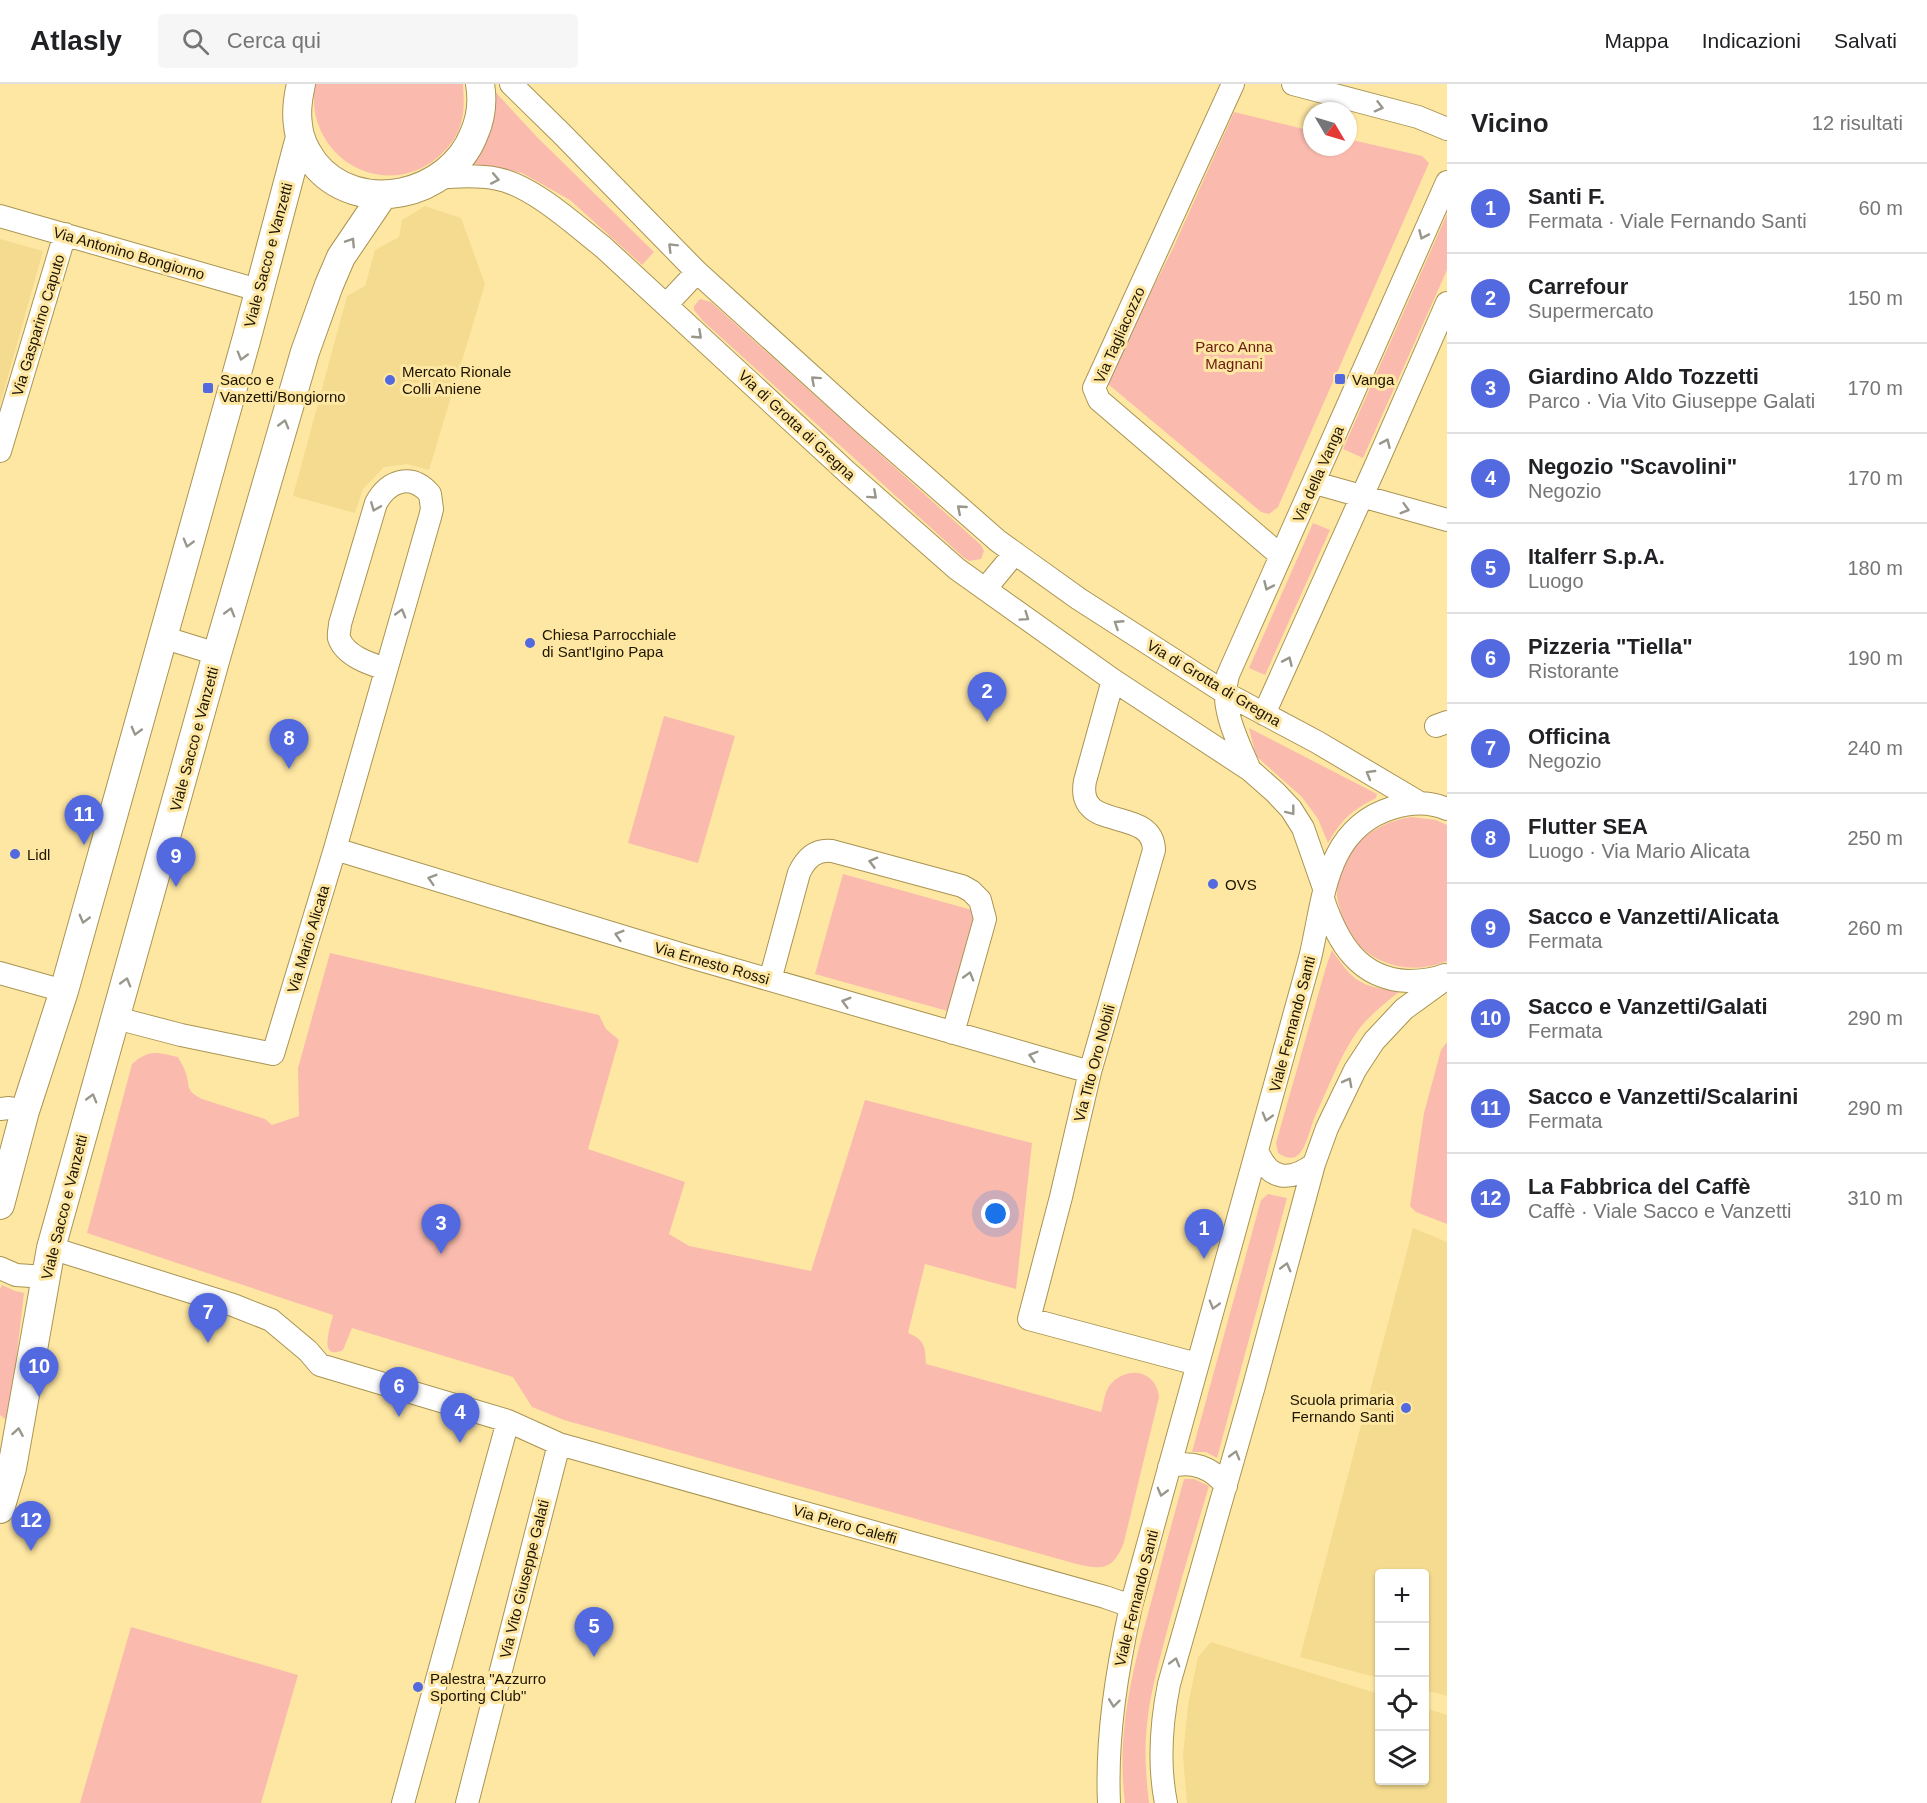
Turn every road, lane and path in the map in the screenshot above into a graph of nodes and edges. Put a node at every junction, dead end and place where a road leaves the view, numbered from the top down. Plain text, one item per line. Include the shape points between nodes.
1 (301, 84) edge
2 (480, 84) edge
3 (510, 84) edge
4 (1233, 84) edge
5 (1298, 85) edge
6 (1447, 129) edge
7 (300, 137) junction
8 (437, 178) junction
9 (1447, 182) edge
10 (383, 195) junction
11 (0, 216) edge
12 (65, 234) junction
13 (697, 272) junction
14 (258, 290) junction
15 (1447, 303) edge
16 (666, 305) junction
17 (0, 451) edge
18 (1315, 483) junction
19 (1362, 497) junction
20 (1447, 520) edge
21 (1014, 553) junction
22 (1281, 556) junction
23 (986, 588) junction
24 (162, 637) junction
25 (217, 654) junction
26 (386, 669) junction
27 (1113, 680) junction
28 (1227, 694) junction
29 (1264, 714) junction
30 (1250, 770) junction
31 (1420, 803) junction
32 (1447, 809) edge
33 (335, 849) junction
34 (1323, 892) junction
35 (0, 973) edge
36 (1447, 976) edge
37 (770, 980) junction
38 (64, 991) junction
39 (116, 1018) junction
40 (953, 1033) junction
41 (1090, 1072) junction
42 (13, 1110) edge
43 (1257, 1150) junction
44 (1314, 1164) junction
45 (0, 1205) edge
46 (51, 1248) junction
47 (0, 1268) edge
48 (46, 1277) junction
49 (1197, 1364) junction
50 (508, 1421) junction
51 (559, 1444) junction
52 (6, 1460) edge
53 (1169, 1467) junction
54 (1226, 1486) junction
55 (0, 1509) edge
56 (1131, 1606) junction
57 (404, 1803) edge
58 (467, 1803) edge
59 (1109, 1803) edge
60 (1166, 1803) edge

1 - 7 street, Via di Grotta di Gregna via 297,116
2 - 8 street, Via di Grotta di Gregna via 482,105 472,140 463,155
13 -> 3 street, Via di Grotta di Gregna
4 - 22 street, Via Tagliacozzo via 1094,388 1099,400
5 -> 6 street via 1407,114
7 - 10 street, Via di Grotta di Gregna via 310,157 336,182 360,192
7 - 14 street, Viale Sacco e Vanzetti
8 - 10 street, Via di Grotta di Gregna via 411,191
8 -> 16 street, Via di Grotta di Gregna via 499,179 524,189 576,226
9 -> 18 street, Via della Vanga
25 -> 10 street, Viale Sacco e Vanzetti via 305,352 329,285 341,257
11 - 12 street, Via Antonino Bongiorno
12 - 14 street, Via Antonino Bongiorno
12 - 17 street, Via Gasparino Caputo
13 - 16 street
21 -> 13 street, Via di Grotta di Gregna via 931,484
14 -> 24 street, Viale Sacco e Vanzetti
19 -> 15 street
16 -> 23 street, Via di Grotta di Gregna via 934,549
18 - 19 street
18 - 22 street, Via della Vanga
19 -> 20 street
29 -> 19 street
21 - 23 street
28 -> 21 street, Via di Grotta di Gregna
22 -> 28 street, Via della Vanga via 1230,669
23 -> 27 street, Via di Grotta di Gregna
24 - 25 street
24 -> 38 street, Viale Sacco e Vanzetti
39 -> 25 street, Viale Sacco e Vanzetti
26 -> 26 street, Via Mario Alicata via 432,508 430,494 409,481 389,486 376,503 338,637 361,661
26 - 33 street, Via Mario Alicata
27 - 30 street, Via di Grotta di Gregna
27 - 41 street, Via Tito Oro Nobili via 1084,797 1101,814 1147,831 1154,850
28 - 29 street, Via di Grotta di Gregna
28 - 30 street, Via della Vanga via 1231,721
31 -> 29 street, Via di Grotta di Gregna
30 -> 34 street, Via di Grotta di Gregna via 1298,818
31 - 32 street
31 - 34 street, Viale Fernando Santi via 1390,808 1363,823 1341,848
37 -> 33 street, Via Ernesto Rossi
33 - 39 street, Via Mario Alicata via 273,1054
34 - 36 street, Via di Grotta di Gregna via 1338,936 1355,958 1372,971 1401,980
34 -> 43 street, Viale Fernando Santi via 1310,958
35 - 38 street
44 -> 36 street via 1340,1099 1365,1052 1404,1009
40 -> 37 street, Via Ernesto Rossi
40 -> 37 street via 985,919 980,900 962,886 832,851 813,854 799,873
38 - 42 street, Viale Sacco e Vanzetti
46 -> 39 street, Viale Sacco e Vanzetti
41 -> 40 street, Via Ernesto Rossi
41 - 49 street, Via Tito Oro Nobili via 1029,1319
42 - 45 street, Viale Sacco e Vanzetti
43 - 44 street via 1264,1164 1278,1175 1299,1174
43 -> 49 street, Viale Fernando Santi
54 -> 44 street
46 - 48 street, Viale Sacco e Vanzetti
46 - 50 street via 271,1320 320,1365
47 - 48 street via 16,1275
52 -> 48 street, Viale Sacco e Vanzetti
49 - 53 street, Viale Fernando Santi
50 - 51 street
50 - 57 street
51 - 56 street, Via Piero Caleffi
51 - 58 street, Via Vito Giuseppe Galati
52 - 55 street, Viale Sacco e Vanzetti
53 - 54 street via 1202,1467 1216,1474
53 -> 56 street, Viale Fernando Santi
60 -> 54 street via 1161,1751 1166,1700
56 -> 59 street, Viale Fernando Santi via 1115,1693

